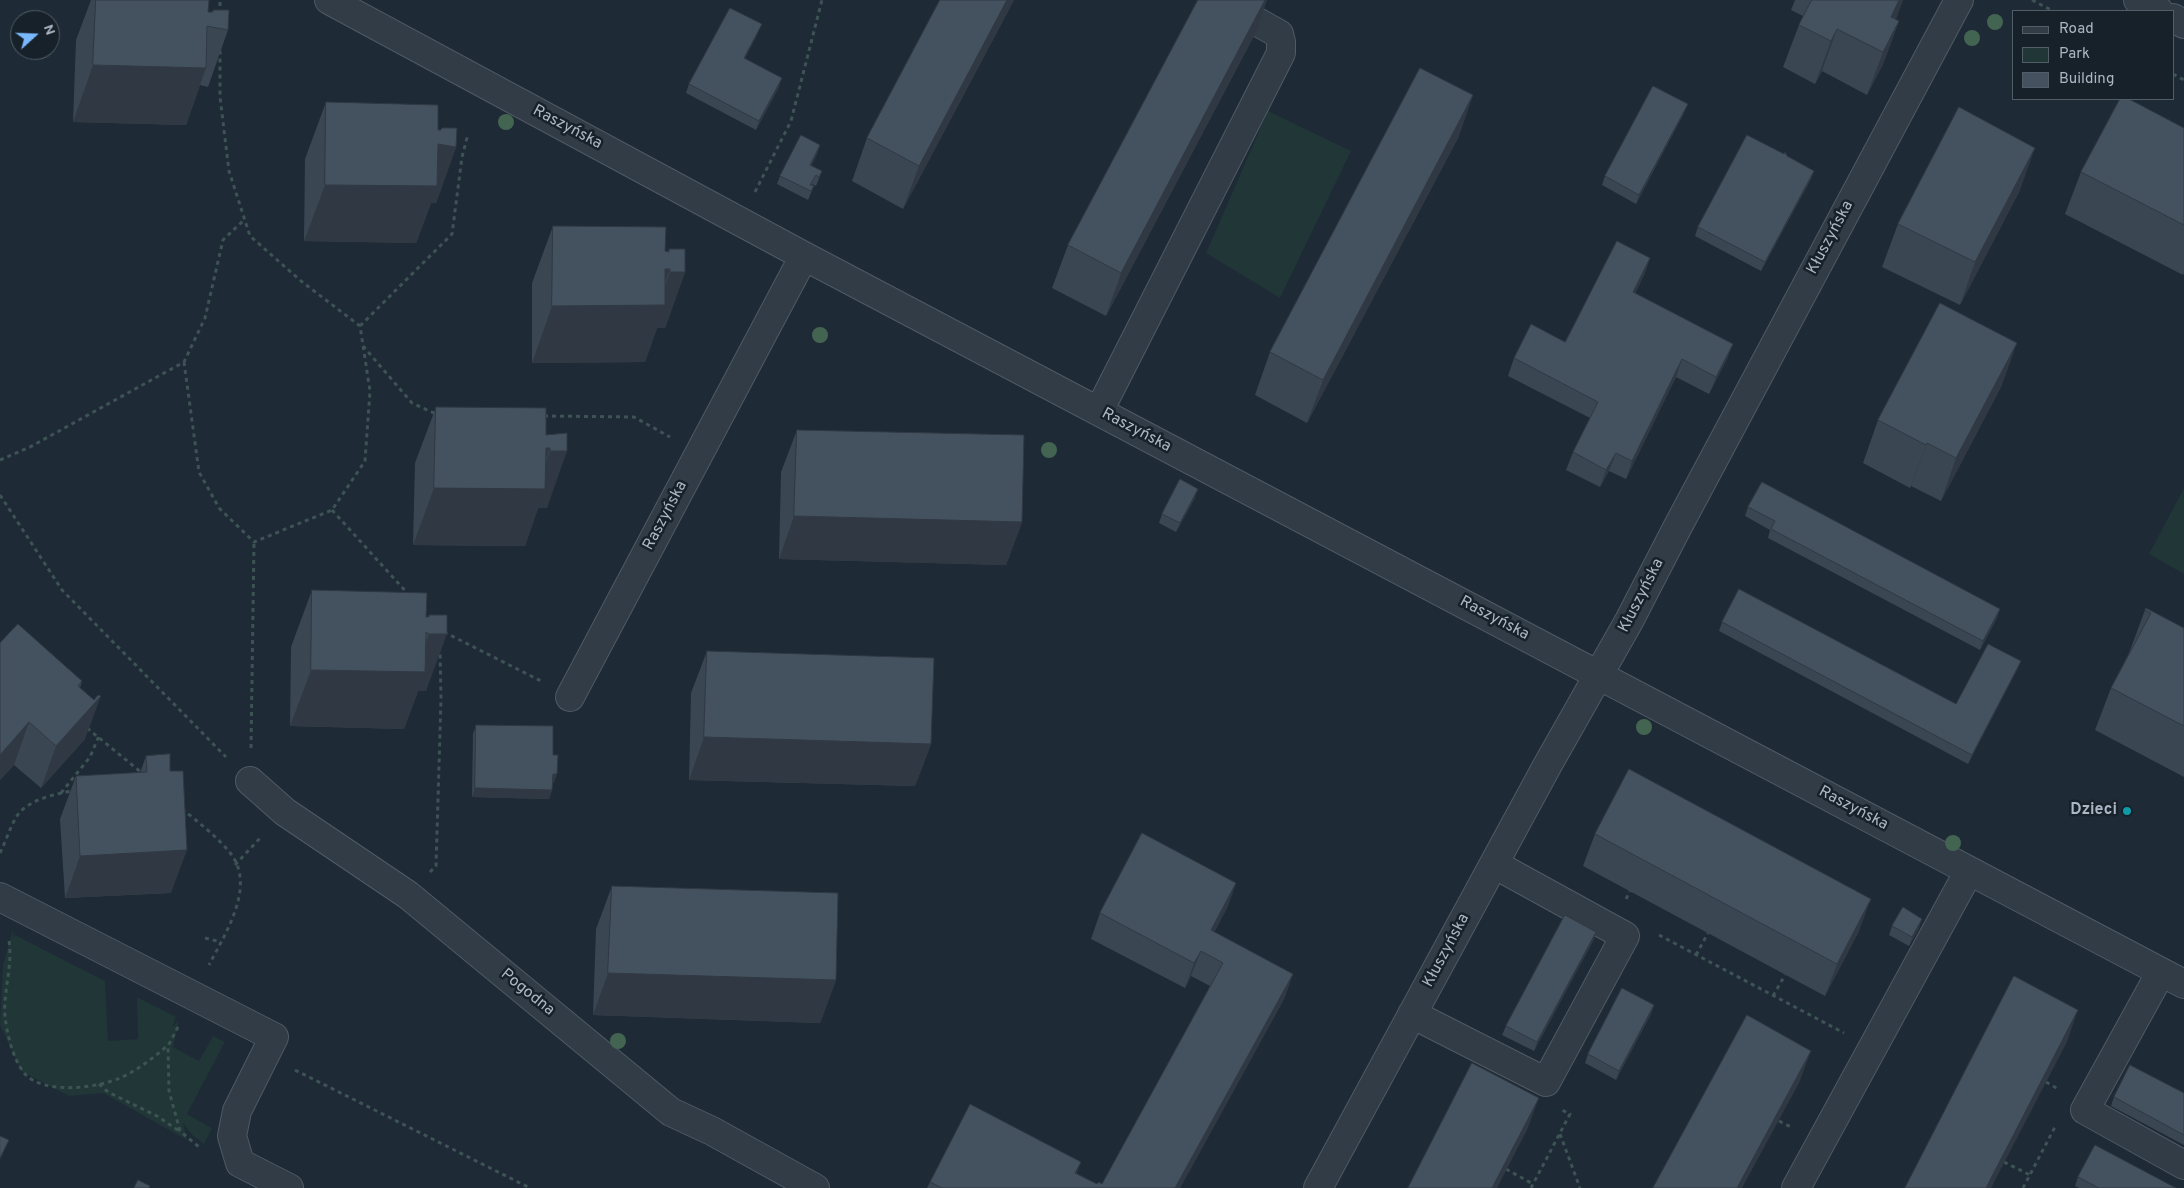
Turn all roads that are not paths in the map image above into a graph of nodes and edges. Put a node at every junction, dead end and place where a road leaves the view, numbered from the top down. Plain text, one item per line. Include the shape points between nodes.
1 (329, 0) edge
2 (1218, 0) edge
3 (1958, 0) edge
4 (2138, 0) edge
5 (2157, 10) edge
6 (804, 256) junction
7 (1098, 411) junction
8 (1600, 675) junction
9 (570, 697) road end
10 (250, 781) road end
11 (1494, 864) junction
12 (1969, 871) junction
13 (7, 901) edge
14 (2173, 978) edge
15 (1412, 1014) junction
16 (2184, 1164) edge
17 (288, 1188) edge
18 (815, 1188) edge
19 (1318, 1188) edge
20 (1796, 1188) edge

1 - 6 street, Raszyńska
2 - 7 street via 1278,34 1281,52
3 - 8 street, Kłuszyńska
4 - 5 street
6 - 7 street, Raszyńska
6 - 9 street, Raszyńska
7 - 8 street, Raszyńska
8 - 11 street, Kłuszyńska
8 - 12 street, Raszyńska
10 - 18 street, Pogodna via 285,812 408,896 671,1112
11 - 15 street, Kłuszyńska
11 - 15 street via 1625,936 1546,1082
12 - 14 street, Raszyńska
12 - 20 street
13 - 17 street via 274,1037 238,1111 232,1136 240,1163
14 - 16 street via 2085,1110
15 - 19 street, Kłuszyńska

